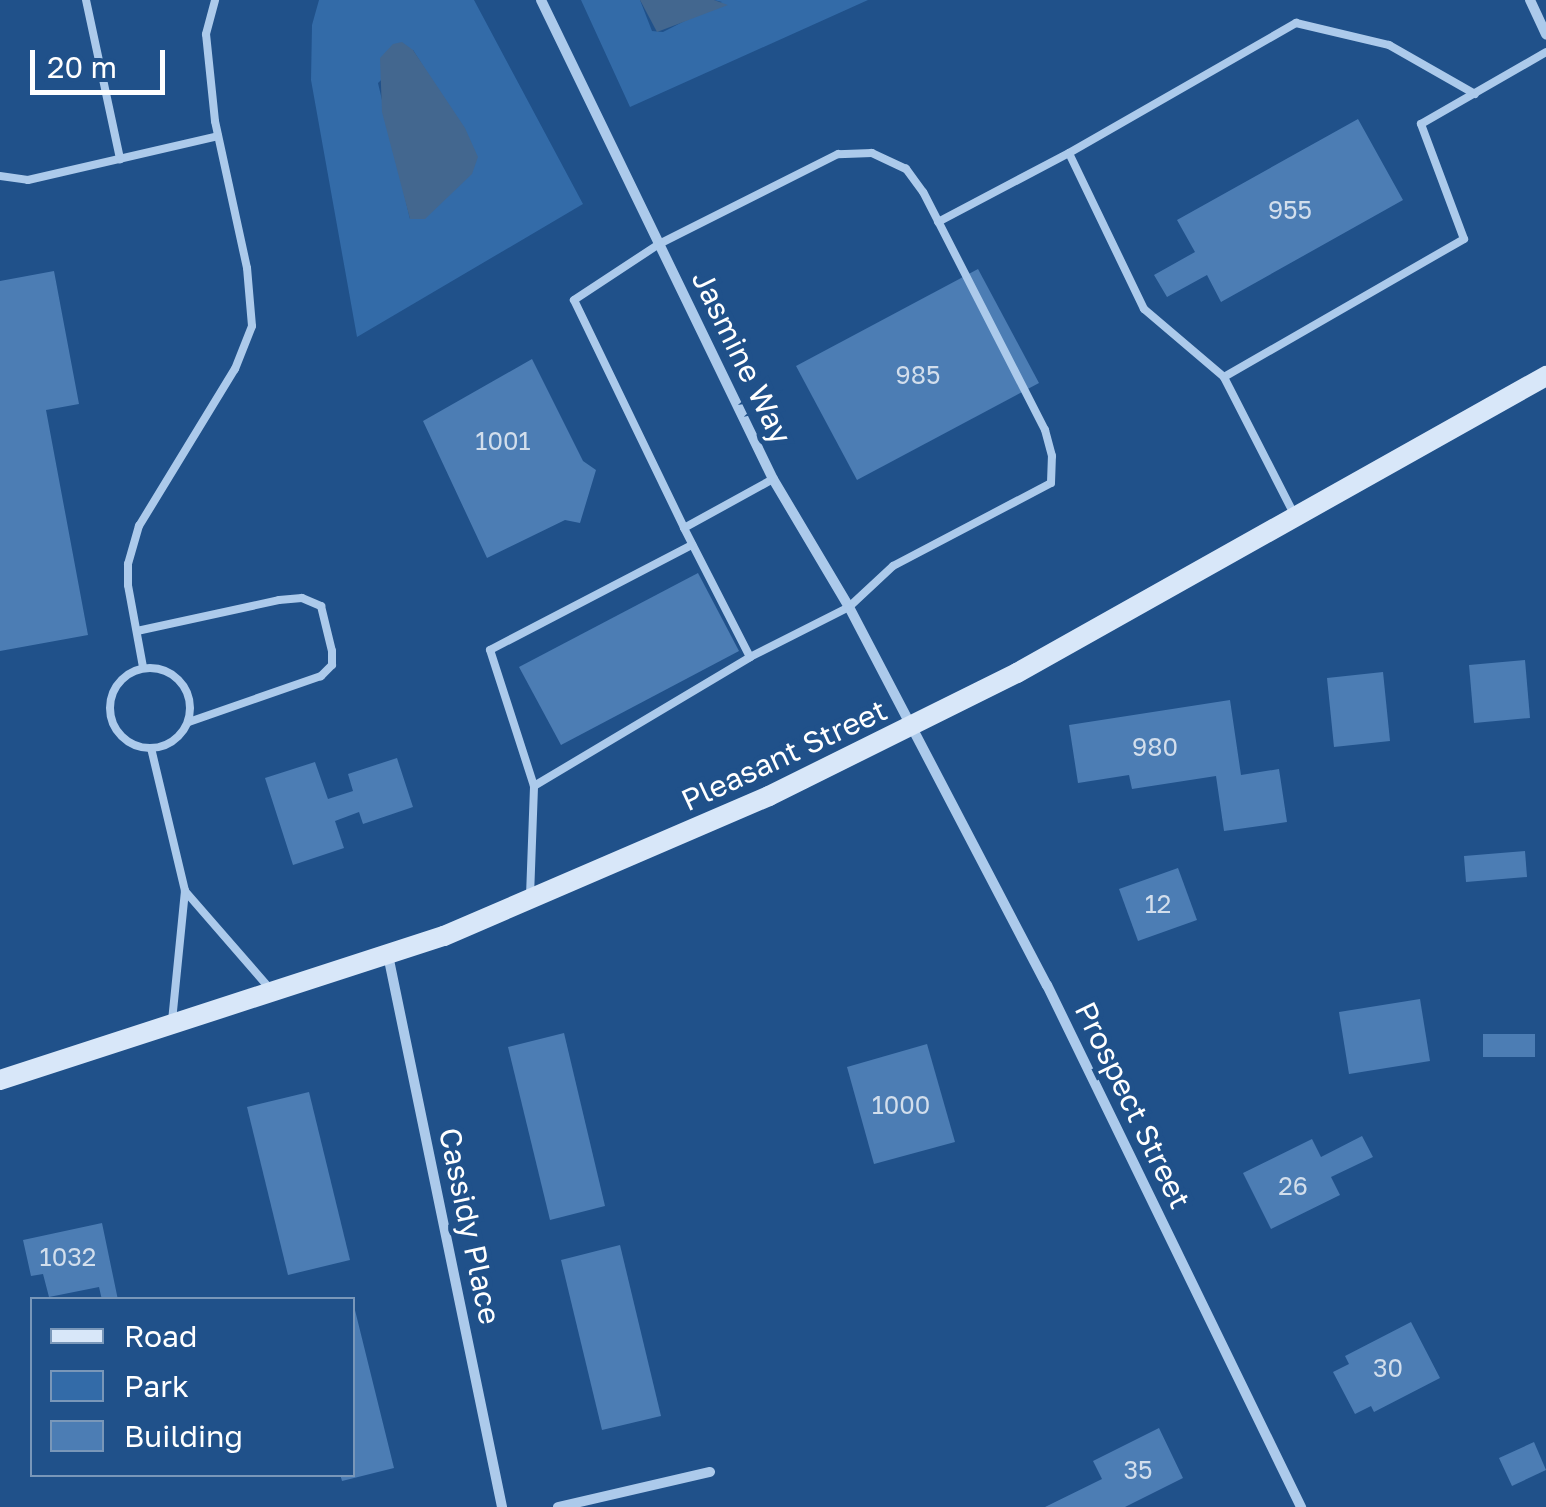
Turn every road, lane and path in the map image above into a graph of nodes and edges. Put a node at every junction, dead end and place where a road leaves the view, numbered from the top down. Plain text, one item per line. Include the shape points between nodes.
1 (86, 0) edge
2 (215, 0) edge
3 (541, 0) edge
4 (1530, 0) edge
5 (1546, 34) edge
6 (1546, 52) edge
7 (1475, 94) junction
8 (218, 136) junction
9 (1069, 154) junction
10 (120, 159) junction
11 (0, 176) edge
12 (938, 222) junction
13 (659, 244) junction
14 (1546, 376) edge
15 (1224, 378) junction
16 (773, 479) junction
17 (1296, 517) junction
18 (684, 528) junction
19 (692, 545) junction
20 (849, 608) junction
21 (137, 631) junction
22 (750, 656) junction
23 (144, 667) junction
24 (188, 722) junction
25 (911, 728) junction
26 (151, 748) junction
27 (534, 786) junction
28 (185, 891) junction
29 (530, 902) junction
30 (388, 956) junction
31 (274, 993) junction
32 (172, 1026) junction
33 (0, 1080) edge
34 (710, 1472) dead end
35 (502, 1507) edge
36 (558, 1507) edge
37 (1301, 1507) edge

1 - 10 lane
2 - 8 lane via 206,34
3 - 13 street, Jasmine Way
4 - 5 street
6 - 7 lane
7 - 9 lane via 1389,45 1296,22
7 - 15 lane via 1420,124 1464,239
8 - 10 lane
8 - 21 lane via 247,268 252,326 235,369 140,526 128,564
9 - 12 lane
9 - 15 lane via 1144,309
10 - 11 lane via 28,180
12 - 13 lane via 906,169 872,154 838,154
12 - 20 lane via 1044,430 1051,482 893,566
13 - 16 street, Jasmine Way
13 - 18 lane via 574,300
14 - 17 main road, Pleasant Street
15 - 17 lane
16 - 18 lane
16 - 20 street, Jasmine Way
17 - 25 main road, Pleasant Street
18 - 19 lane
19 - 22 lane
19 - 27 lane via 490,650
20 - 22 lane
20 - 25 street, Jasmine Way
21 - 23 lane
21 - 24 lane via 279,600 302,598 321,606 332,650 332,665 321,676
22 - 27 lane
23 - 24 lane via 182,682 191,700
23 - 26 lane via 125,676 110,711 116,730 132,744
24 - 26 lane via 167,745
25 - 29 main road, Pleasant Street
25 - 37 street, Prospect Street via 1048,985
26 - 28 lane
27 - 29 lane
28 - 31 lane
28 - 32 lane
29 - 30 main road, Pleasant Street
30 - 31 main road, Pleasant Street
30 - 35 street, Cassidy Place
31 - 32 main road, Pleasant Street
32 - 33 main road, Pleasant Street
34 - 36 street

